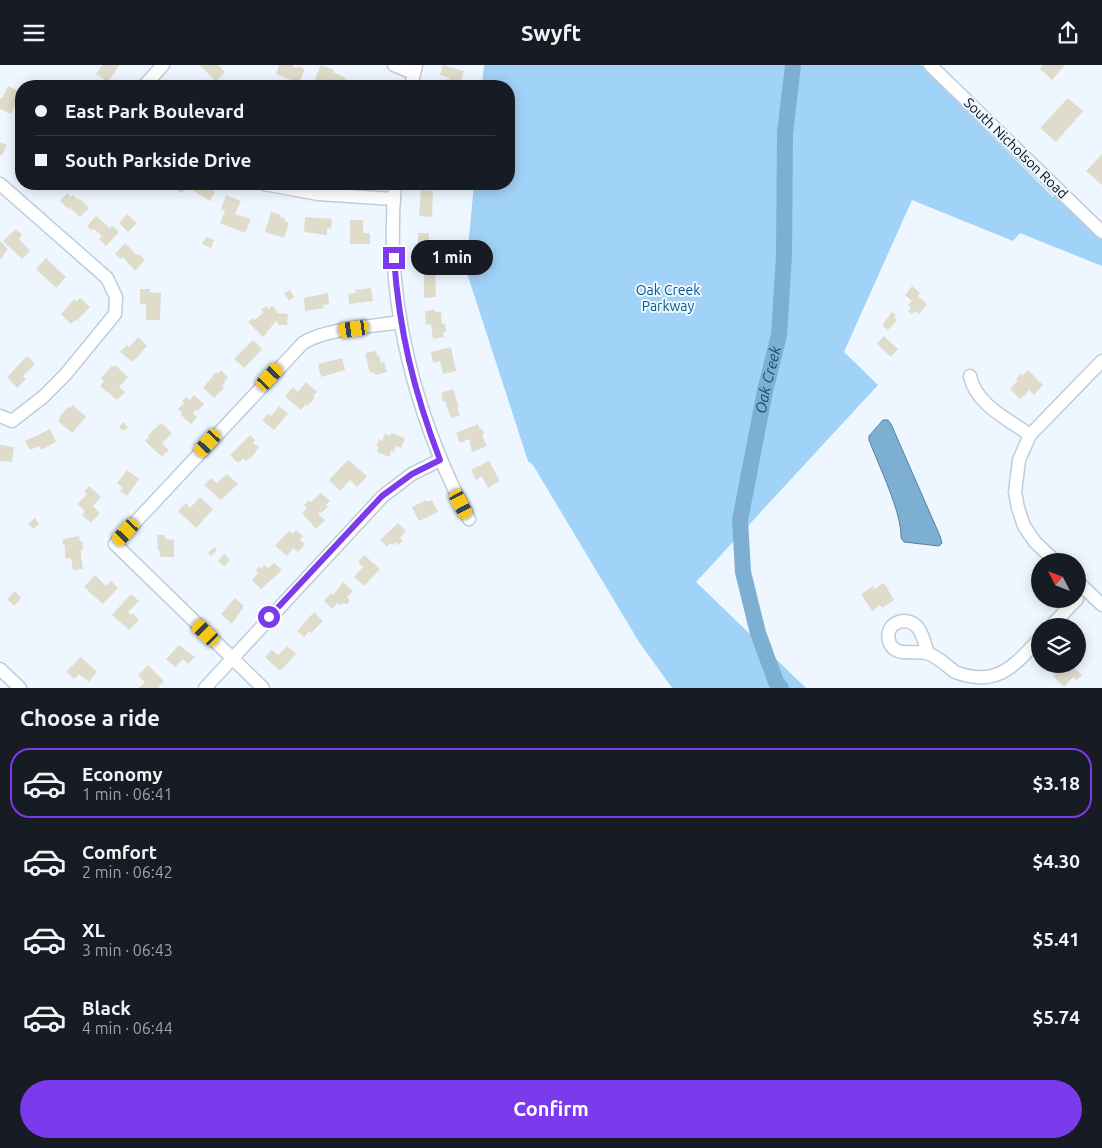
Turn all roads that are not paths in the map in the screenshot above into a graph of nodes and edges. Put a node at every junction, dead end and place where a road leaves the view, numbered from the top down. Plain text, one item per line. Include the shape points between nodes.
1 (164, 65) edge
2 (394, 65) edge
3 (930, 65) edge
4 (414, 69) edge
5 (150, 80) edge
6 (0, 184) edge
7 (296, 190) edge
8 (395, 190) edge
9 (394, 199) junction
10 (1102, 232) edge
11 (400, 322) junction
12 (1102, 361) edge
13 (970, 376) dead end
14 (6, 418) edge
15 (1030, 435) junction
16 (440, 460) junction
17 (469, 519) dead end
18 (1047, 553) edge
19 (1086, 596) edge
20 (1102, 605) edge
21 (1066, 608) edge
22 (1058, 618) edge
23 (1031, 648) edge
24 (928, 653) dead end
25 (232, 658) junction
26 (0, 669) edge
27 (206, 687) edge
28 (20, 688) edge
29 (264, 688) edge

1 - 5 street
2 - 4 street
3 - 10 street, South Nicholson Road
6 - 14 street via 107,278 116,297 115,315 66,375 43,397
7 - 9 street
8 - 9 street
9 - 11 street via 393,244
11 - 16 street via 417,395
11 - 25 street via 328,333 303,343 115,544
12 - 15 street
13 - 15 street via 972,386 985,403
15 - 18 street via 1019,460 1015,492 1024,526
16 - 17 street
16 - 25 street via 412,474 382,496
19 - 20 street
21 - 22 street
23 - 24 street via 1007,673 994,680 982,681 969,679
25 - 27 street
25 - 29 street
26 - 28 street

